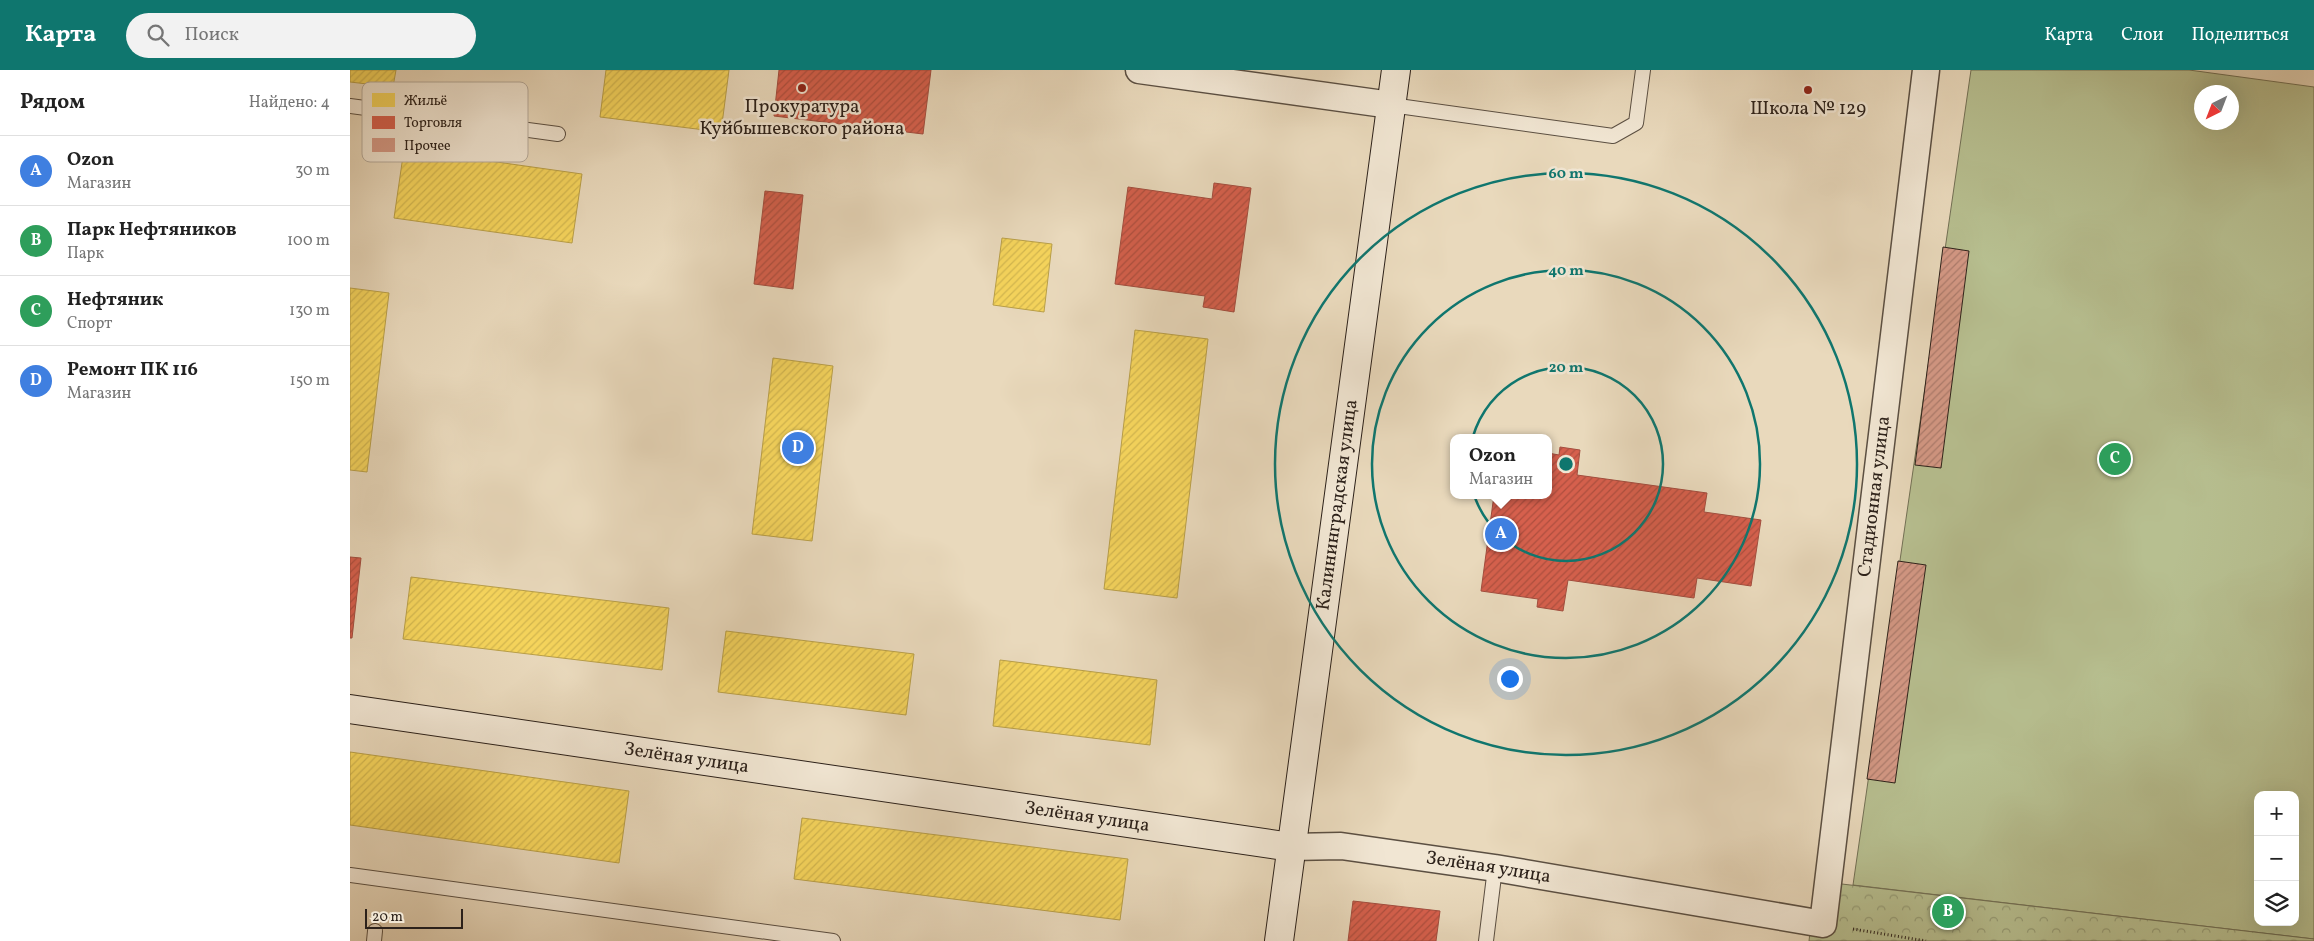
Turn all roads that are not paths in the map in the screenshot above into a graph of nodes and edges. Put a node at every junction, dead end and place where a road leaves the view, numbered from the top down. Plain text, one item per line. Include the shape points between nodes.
1 (1139, 70) edge
2 (1396, 70) edge
3 (1643, 70) edge
4 (1926, 70) edge
5 (1391, 105) junction
6 (528, 130) edge
7 (558, 134) dead end
8 (350, 709) edge
9 (1291, 847) junction
10 (1496, 868) junction
11 (350, 874) edge
12 (1821, 932) edge
13 (833, 941) edge
14 (1279, 941) edge
15 (1486, 941) edge

1 - 5 street
2 - 5 street, Калининградская улица
3 - 5 lane via 1636,123 1612,136
4 - 12 street, Стадионная улица
5 - 9 street, Калининградская улица
6 - 7 lane
8 - 9 street, Зелёная улица
9 - 10 street, Зелёная улица via 1341,846
9 - 14 street, Калининградская улица
10 - 12 street, Зелёная улица
10 - 15 lane
11 - 13 lane

